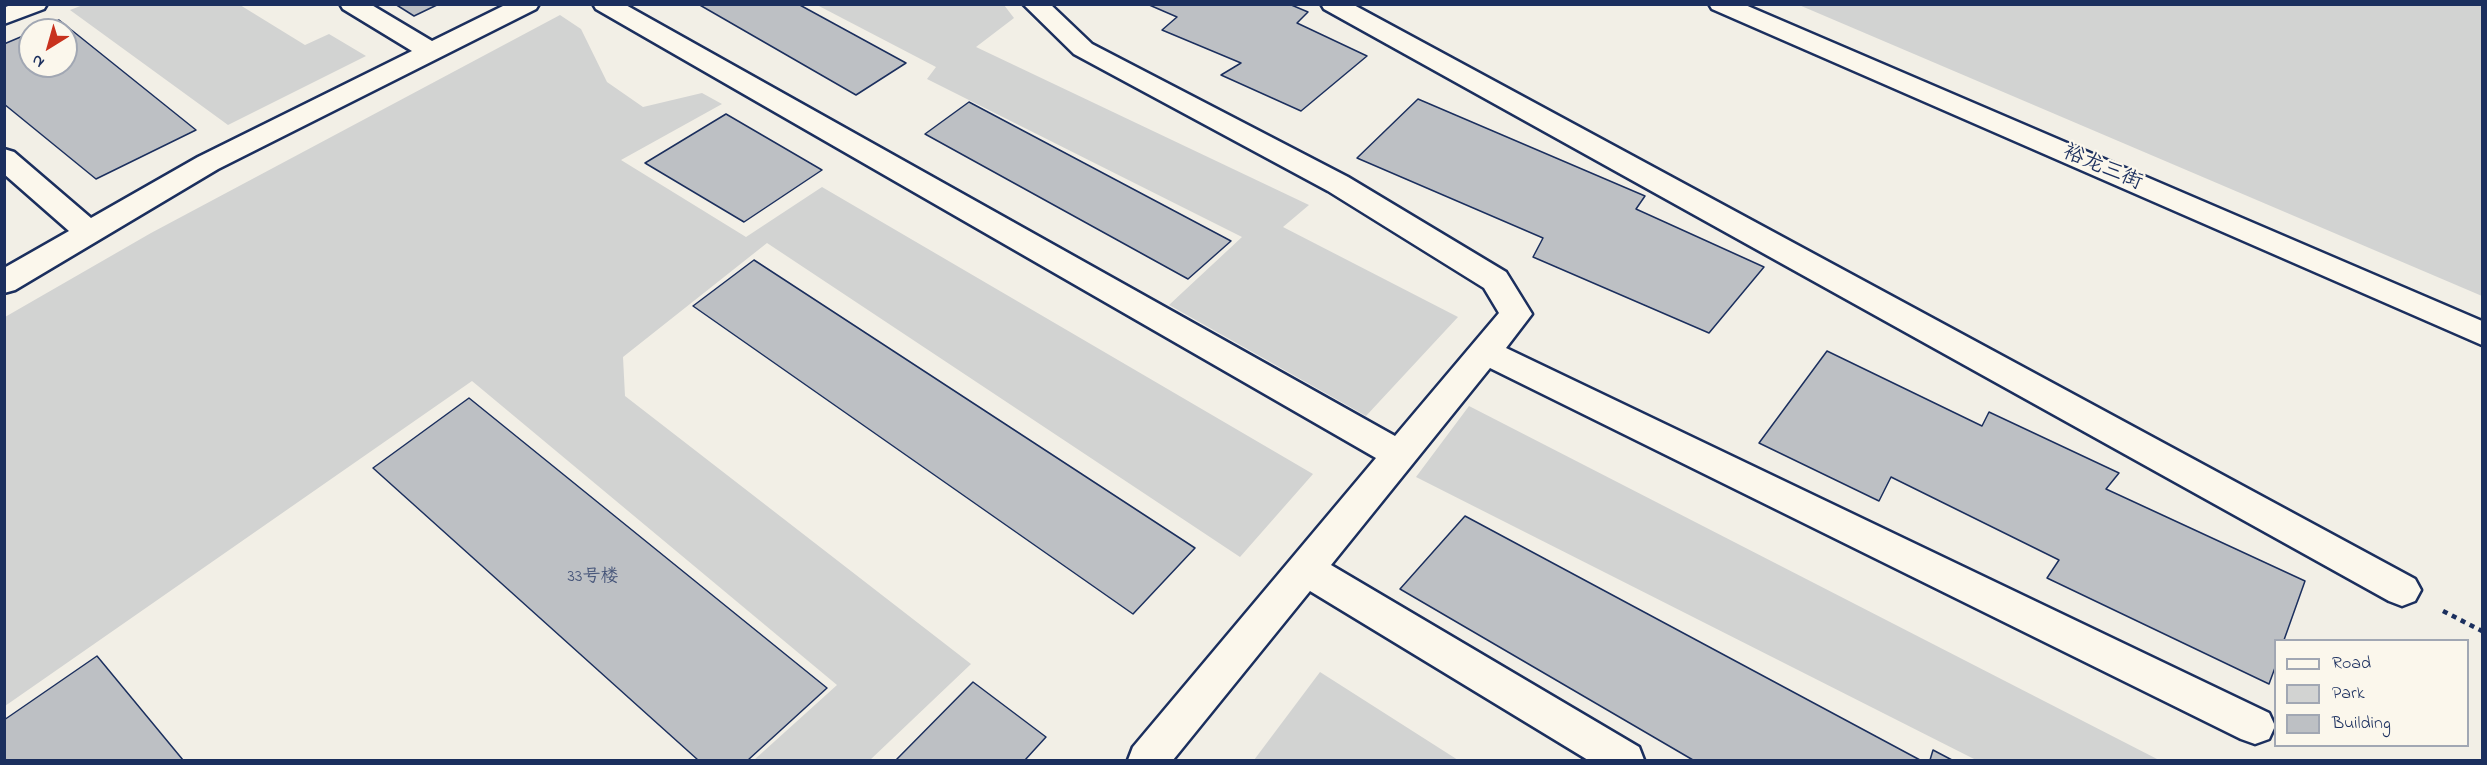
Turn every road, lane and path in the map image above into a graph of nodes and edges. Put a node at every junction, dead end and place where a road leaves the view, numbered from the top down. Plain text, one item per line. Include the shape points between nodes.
1 (35, 4) edge
2 (352, 4) edge
3 (527, 4) edge
4 (605, 4) edge
5 (1035, 4) edge
6 (1333, 4) edge
7 (1721, 4) edge
8 (4, 17) edge
9 (430, 52) junction
10 (4, 158) edge
11 (88, 232) junction
12 (4, 282) edge
13 (2482, 334) edge
14 (1485, 351) junction
15 (1399, 455) junction
16 (1305, 569) junction
17 (2402, 590) dead end
18 (2255, 726) dead end
19 (1148, 760) edge
20 (1624, 760) edge

1 - 8 street
2 - 9 street
3 - 9 street
4 - 15 street
5 - 14 street via 1083,49 1338,184 1495,280 1516,314
6 - 17 street
7 - 13 street, 裕龙三街
9 - 11 street via 208,163
10 - 11 street
11 - 12 street
14 - 15 street
14 - 18 street
15 - 16 street
16 - 19 street
16 - 20 street

